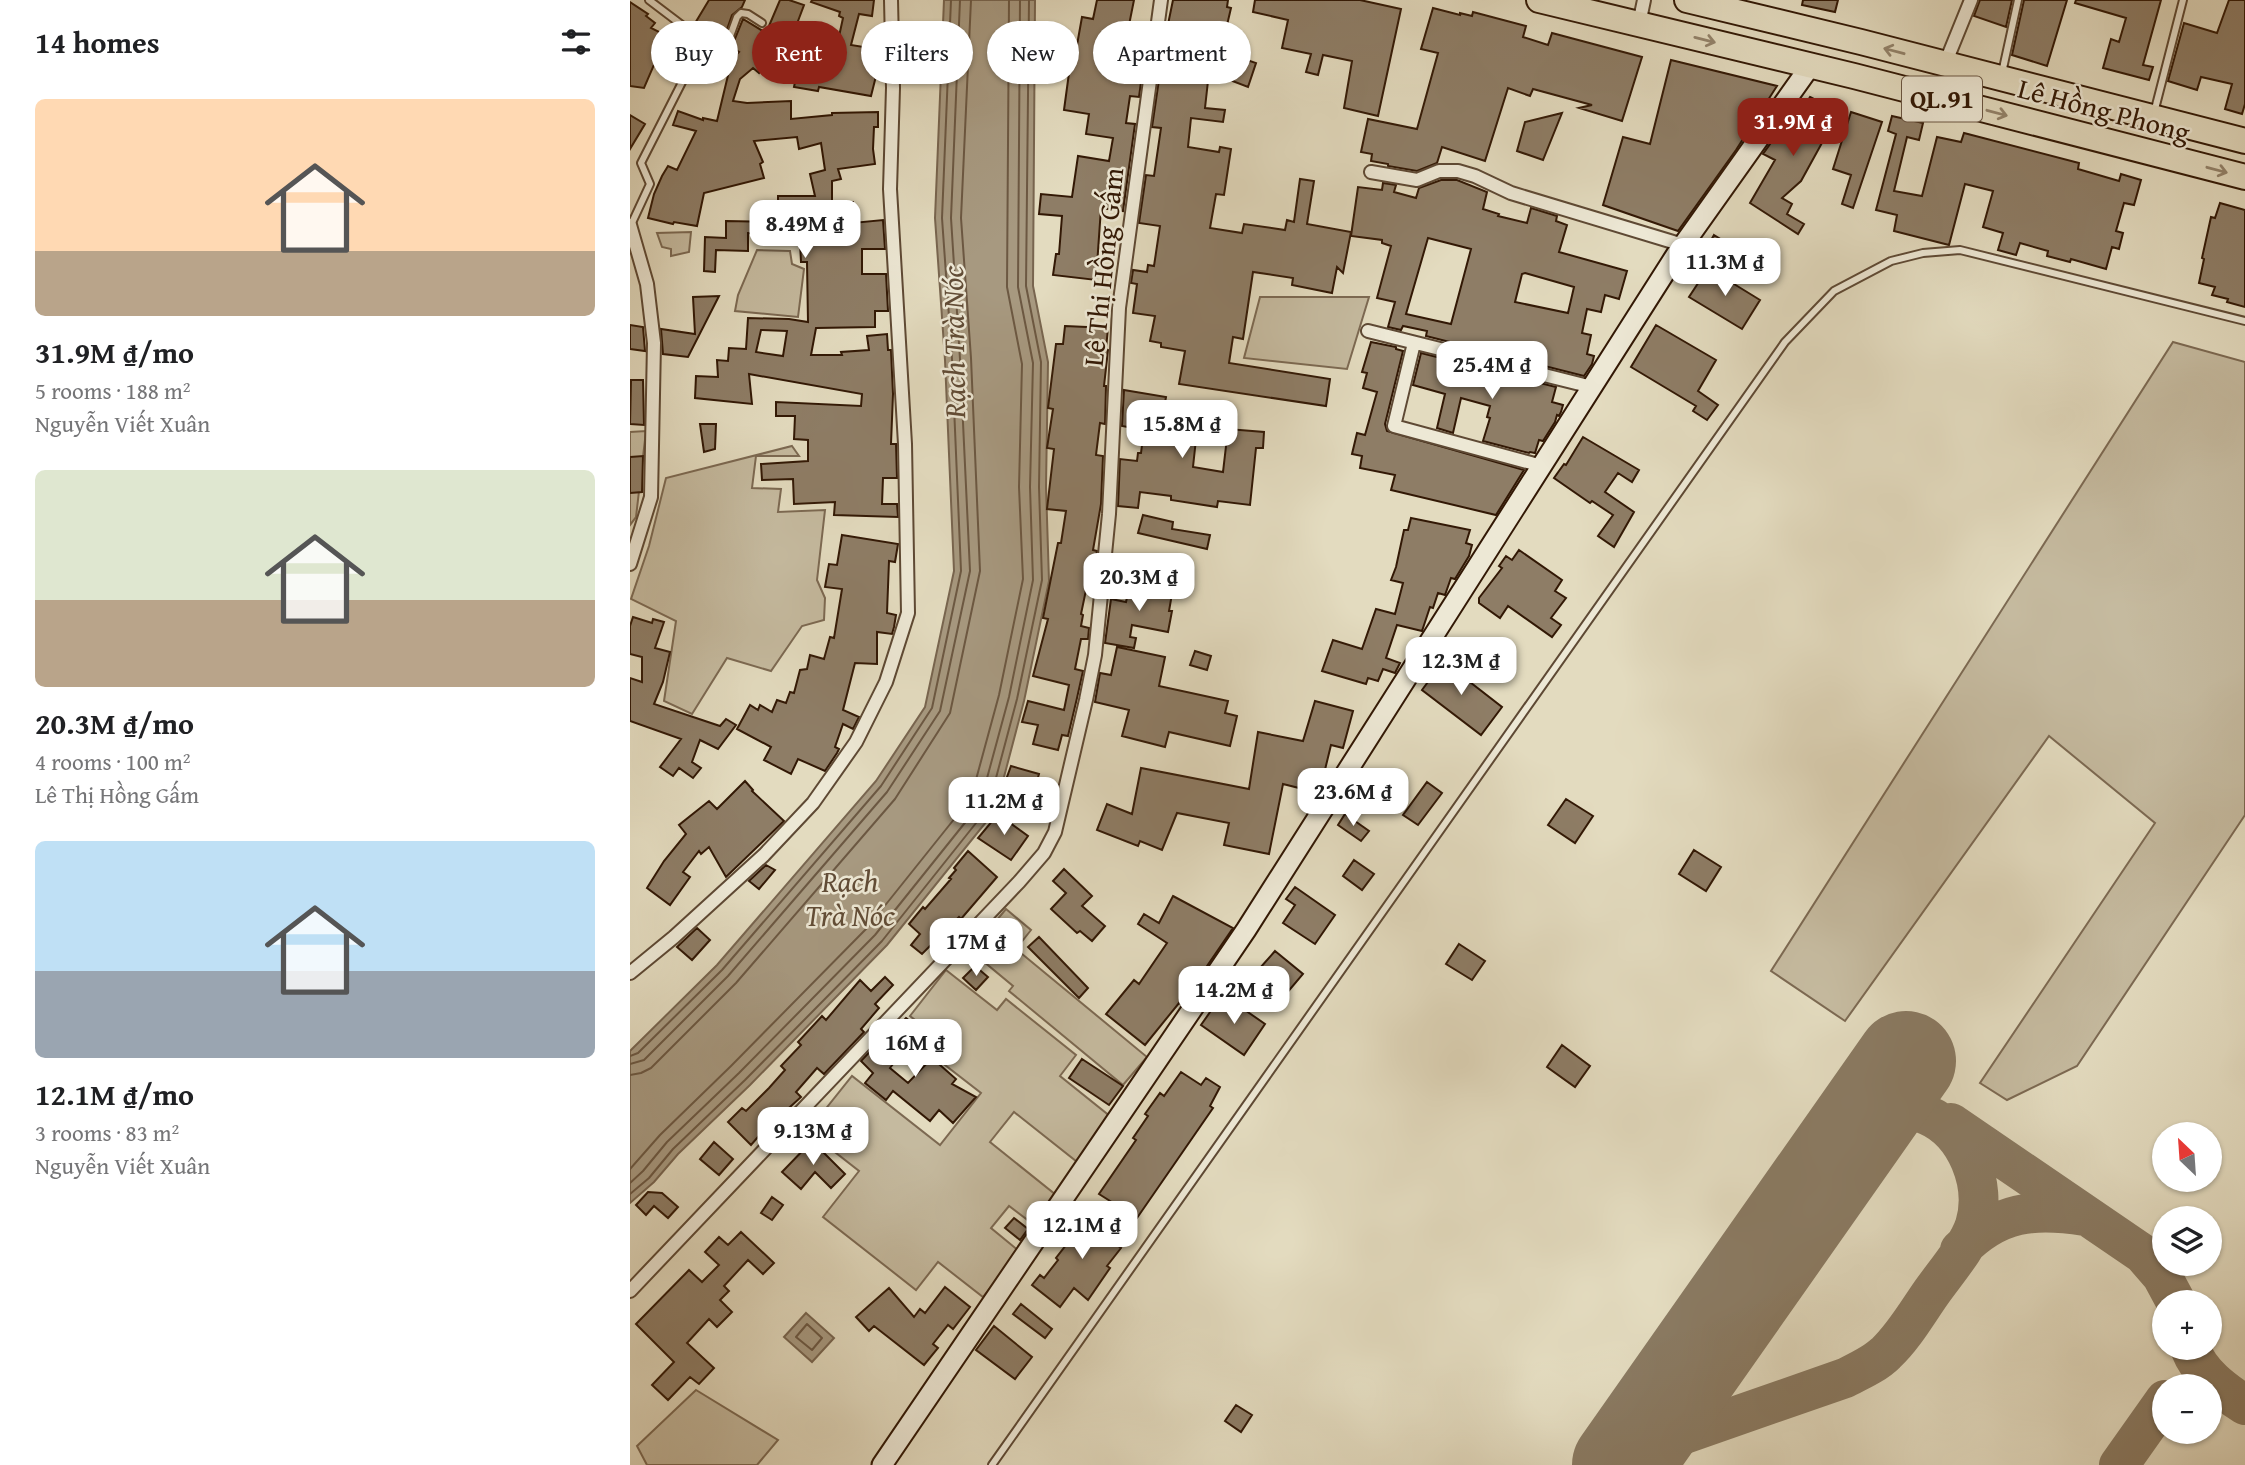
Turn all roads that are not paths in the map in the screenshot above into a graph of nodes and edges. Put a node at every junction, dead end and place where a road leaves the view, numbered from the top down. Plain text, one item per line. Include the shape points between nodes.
1 (649, 0) edge
2 (891, 0) edge
3 (1161, 0) edge
4 (1539, 0) edge
5 (1687, 0) edge
6 (1971, 0) edge
7 (2018, 0) edge
8 (2183, 0) edge
9 (1641, 12) edge
10 (677, 21) edge
11 (736, 21) edge
12 (759, 21) edge
13 (1861, 42) junction
14 (1945, 64) junction
15 (1811, 65) junction
16 (1854, 76) junction
17 (2001, 78) junction
18 (681, 84) edge
19 (2153, 118) junction
20 (2243, 138) edge
21 (1371, 172) dead end
22 (2245, 177) edge
23 (630, 225) edge
24 (1683, 245) junction
25 (2245, 321) edge
26 (1368, 331) dead end
27 (1414, 342) junction
28 (1592, 387) junction
29 (1542, 466) junction
30 (630, 564) edge
31 (630, 973) edge
32 (630, 1291) edge
33 (882, 1465) edge
34 (992, 1465) edge

1 - 10 lane
2 - 31 street via 890,189 905,444 908,613 886,682 856,742 813,803 764,855
3 - 32 street, Lê Thị Hồng Gấm via 1119,309 1109,514 1097,641 1055,832 1044,853 1018,882
4 - 9 highway, Lê Hồng Phong / QL.91
5 - 13 highway, Lê Hồng Phong / QL.91
6 - 14 street
7 - 17 lane
8 - 19 lane
9 -> 15 highway, Lê Hồng Phong / QL.91
11 - 12 lane via 741,13
14 -> 13 highway, Lê Hồng Phong / QL.91
13 - 16 highway
14 - 17 highway, Lê Hồng Phong / QL.91
15 - 16 highway, Lê Hồng Phong / QL.91
15 - 24 street
16 -> 22 highway, Lê Hồng Phong / QL.91
17 - 19 highway, Lê Hồng Phong / QL.91
18 - 23 lane via 640,163 650,184
19 - 20 highway, Lê Hồng Phong / QL.91
21 - 24 street via 1417,180 1439,171 1458,171 1511,193
23 - 30 street via 647,284 653,343 651,496
24 - 28 street
25 - 34 lane via 1960,250 1891,261 1834,291 1784,342
26 - 27 street
27 - 28 street
27 - 29 street via 1394,426
28 - 29 street
29 - 33 street via 1246,930

